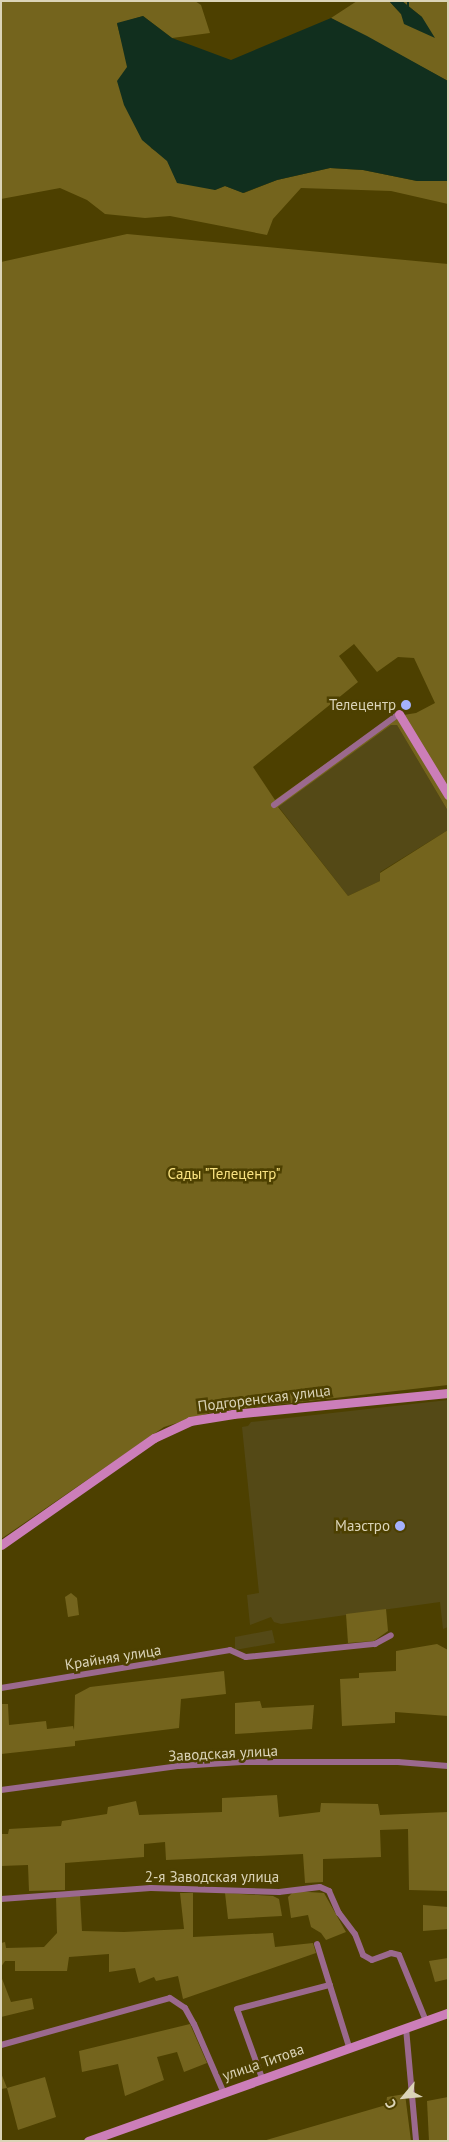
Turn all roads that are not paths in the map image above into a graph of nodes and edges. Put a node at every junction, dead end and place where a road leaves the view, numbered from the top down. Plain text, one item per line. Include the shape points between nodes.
1 (399, 714) joint
2 (448, 795) edge
3 (274, 805) dead end
4 (448, 1393) edge
5 (1, 1545) edge
6 (391, 1635) dead end
7 (1, 1688) edge
8 (448, 1766) edge
9 (1, 1790) edge
10 (1, 1899) edge
11 (317, 1944) dead end
12 (330, 1985) junction
13 (448, 2013) edge
14 (426, 2021) junction
15 (406, 2028) junction
16 (1, 2045) edge
17 (349, 2046) junction
18 (262, 2078) junction
19 (223, 2091) junction
20 (88, 2141) edge
21 (416, 2141) edge

1 - 2 street
1 - 3 street
4 - 5 street, Подгоренская улица via 190,1421 154,1438
6 - 7 street, Крайняя улица via 375,1644 246,1657 229,1650
8 - 9 street, Заводская улица via 398,1762 242,1762 179,1766
10 - 14 street, 2-я Заводская улица via 151,1888 279,1892 320,1887 329,1891 339,1913 355,1934 362,1955 372,1960 391,1953 399,1955
11 - 12 street
12 - 17 street
12 - 18 street via 237,2010
13 - 14 street, улица Титова
14 - 15 street, улица Титова
15 - 17 street, улица Титова
15 - 21 street
16 - 19 street via 170,1998 178,2001 190,2016
17 - 18 street, улица Титова
18 - 19 street, улица Титова
19 - 20 street, улица Титова

